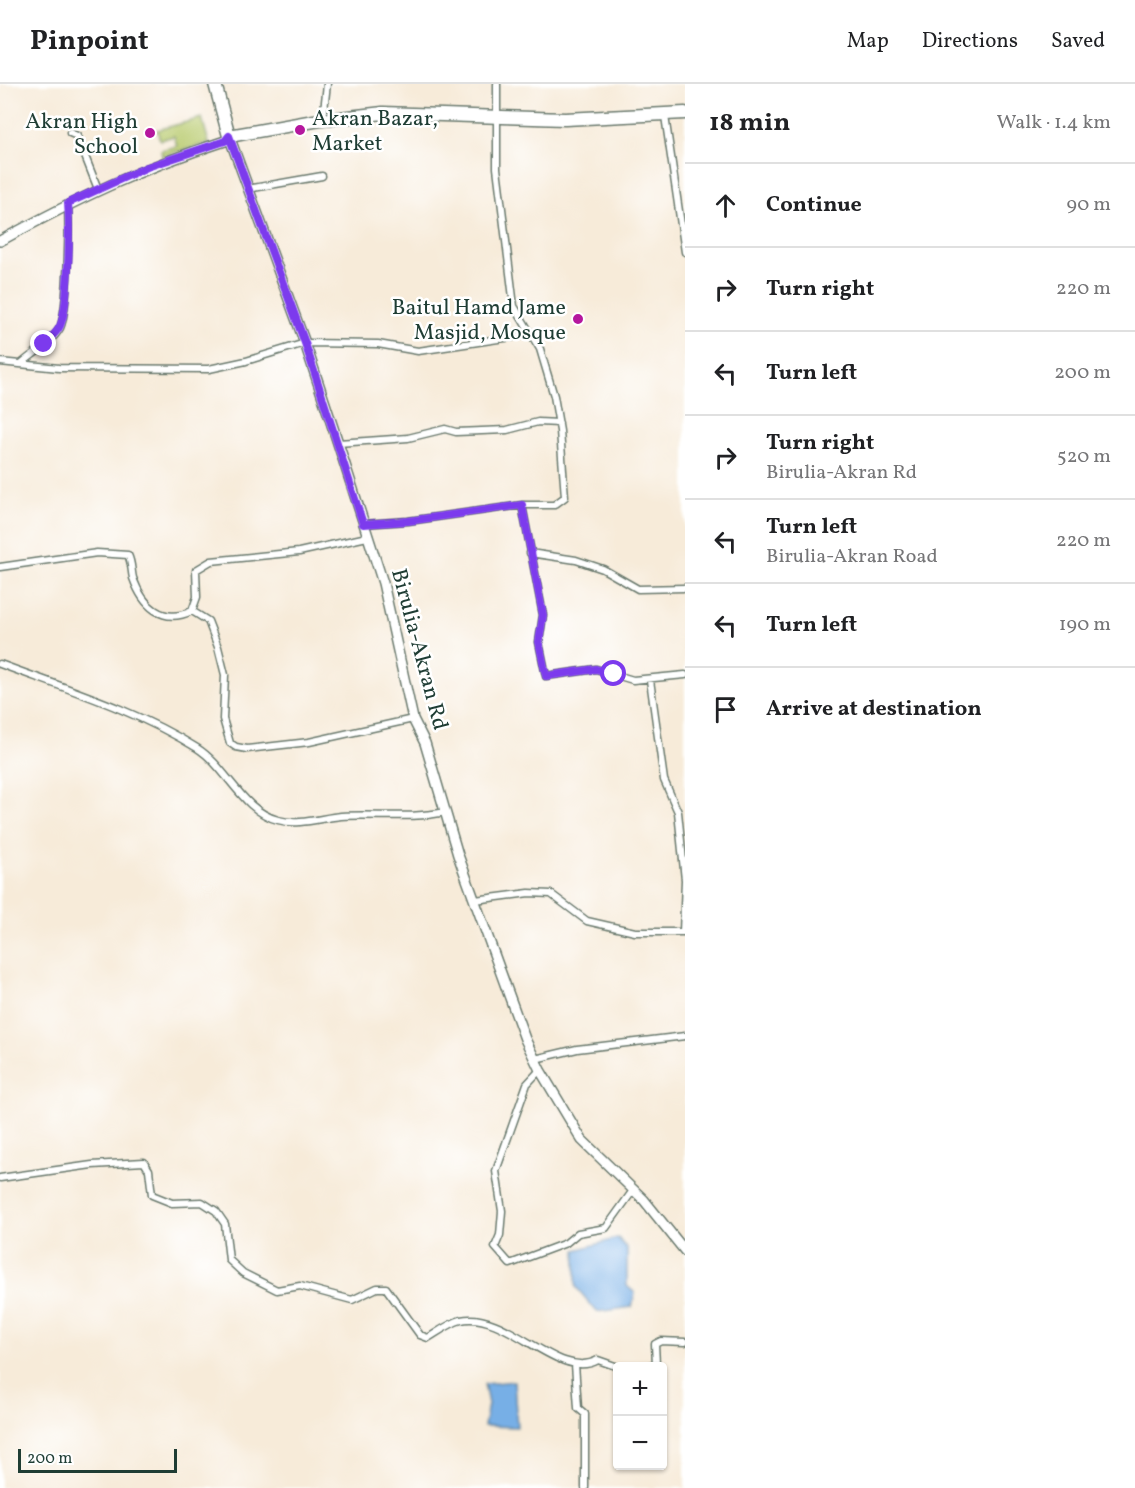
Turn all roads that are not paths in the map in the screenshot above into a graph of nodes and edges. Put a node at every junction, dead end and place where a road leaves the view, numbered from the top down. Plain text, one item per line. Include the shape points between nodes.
1 (215, 84) edge
2 (327, 84) edge
3 (497, 84) edge
4 (685, 113) edge
5 (665, 116) junction
6 (496, 117) junction
7 (323, 119) junction
8 (70, 134) dead end
9 (229, 136) junction
10 (322, 176) dead end
11 (98, 189) junction
12 (247, 189) junction
13 (68, 203) junction
14 (0, 241) edge
15 (685, 252) edge
16 (532, 334) junction
17 (305, 343) junction
18 (0, 363) edge
19 (22, 363) junction
20 (559, 423) junction
21 (338, 443) junction
22 (522, 505) junction
23 (363, 524) junction
24 (367, 537) junction
25 (530, 554) junction
26 (0, 567) edge
27 (685, 588) edge
28 (192, 611) junction
29 (0, 664) edge
30 (685, 675) edge
31 (650, 680) junction
32 (413, 718) junction
33 (446, 812) junction
34 (475, 900) junction
35 (684, 932) edge
36 (685, 1036) edge
37 (535, 1059) junction
38 (540, 1070) junction
39 (0, 1178) edge
40 (634, 1189) junction
41 (685, 1251) edge
42 (685, 1342) edge
43 (656, 1362) edge
44 (575, 1364) junction
45 (613, 1365) edge
46 (585, 1488) edge

1 - 9 highway, Birulia-Akran Rd
2 - 7 street
3 - 6 street
4 - 5 highway
5 - 6 highway via 565,120
5 - 15 street
6 - 7 highway via 408,111
6 - 16 street via 501,212 514,306
7 - 9 highway
8 - 11 street via 77,136
9 - 11 street via 225,141 147,167
9 - 12 street, Birulia-Akran Rd
10 - 12 street
11 - 13 street
12 - 17 street, Birulia-Akran Rd
13 - 14 street
13 - 19 street via 70,236 60,328
16 - 17 street via 418,351 378,344
16 - 20 street via 545,363
17 - 19 street via 209,369 59,368
17 - 21 street, Birulia-Akran Rd
18 - 19 street
20 - 21 street via 538,422 507,430 445,429 408,438
20 - 22 street via 565,497 554,505
21 - 23 street, Birulia-Akran Rd
22 - 23 street
22 - 25 street
23 - 24 street, Birulia-Akran Rd
24 - 28 street via 299,552 211,561 196,570 197,597
24 - 32 street, Birulia-Akran Rd via 383,583
25 - 27 street via 576,560 603,569 638,589
25 - 31 street via 543,615 539,642 546,676 596,669 633,680
26 - 28 street via 97,553 128,555 140,594 158,615 181,616
28 - 32 street via 208,621 218,647 225,675 223,719 230,743 236,747 309,742
29 - 33 street via 151,722 200,750 247,802 275,820 296,823 340,816
30 - 31 street
31 - 35 street via 664,780 678,812 685,880
32 - 33 street, Birulia-Akran Rd
33 - 34 street, Birulia-Akran Rd
34 - 35 street via 551,894 587,921 635,932
34 - 37 street, Birulia-Akran Rd
36 - 37 street via 577,1049
37 - 38 street, Birulia-Akran Rd
38 - 40 street, Birulia-Akran Rd via 582,1140
38 - 40 street via 527,1084 496,1171 502,1211 495,1248 510,1264 566,1243 578,1233 606,1228
39 - 44 street via 144,1162 152,1195 172,1203 202,1202 216,1211 225,1224 229,1260 243,1274 277,1290 300,1286 352,1300 386,1288 420,1335 428,1338 461,1320 488,1321
40 - 41 street, Birulia-Akran Rd
42 - 43 street via 655,1344
44 - 45 street via 598,1360
44 - 46 street via 578,1408 585,1414

